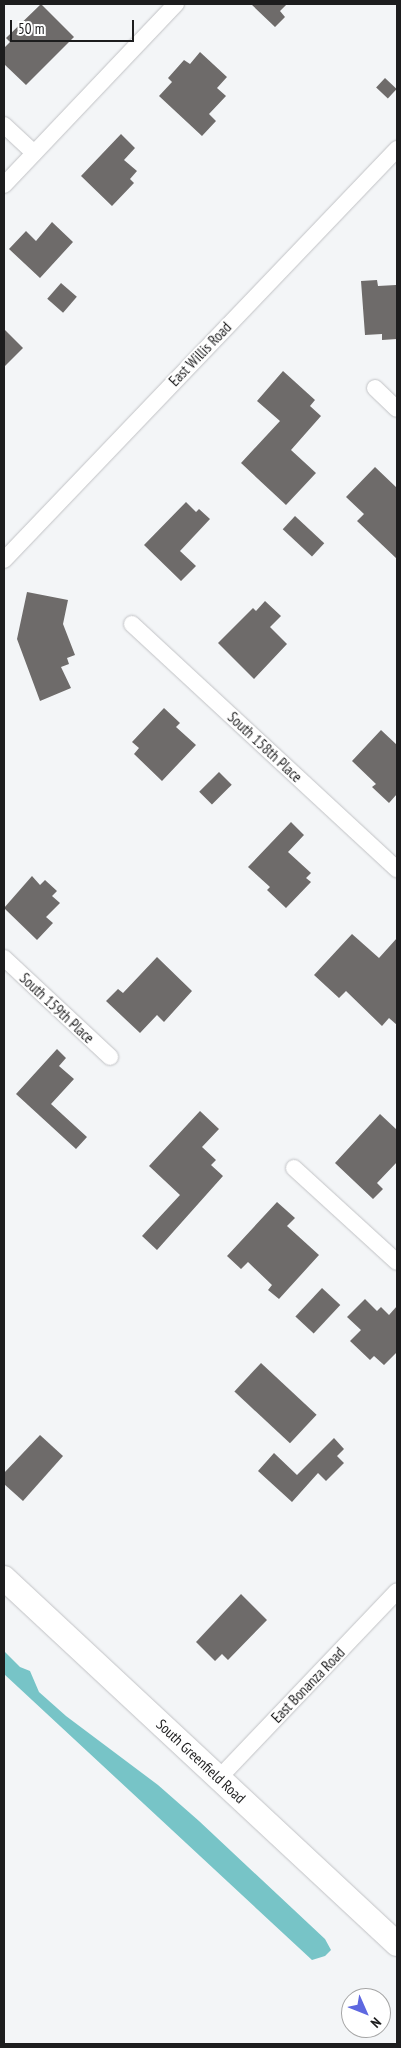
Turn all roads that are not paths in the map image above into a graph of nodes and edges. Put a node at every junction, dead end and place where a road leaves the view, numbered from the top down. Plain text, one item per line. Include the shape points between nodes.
1 (176, 4) edge
2 (4, 125) edge
3 (397, 149) edge
4 (34, 154) junction
5 (4, 185) edge
6 (374, 388) dead end
7 (397, 410) edge
8 (4, 560) edge
9 (132, 624) dead end
10 (397, 869) edge
11 (4, 958) edge
12 (110, 1057) dead end
13 (294, 1168) dead end
14 (397, 1262) edge
15 (6, 1586) edge
16 (397, 1591) edge
17 (219, 1778) junction
18 (397, 1944) edge

1 - 4 street
2 - 4 street
3 - 8 street, East Willis Road
4 - 5 street
6 - 7 street
9 - 10 street, South 158th Place
11 - 12 street, South 159th Place
13 - 14 street
15 - 17 main road, South Greenfield Road
16 - 17 street, East Bonanza Road
17 - 18 main road, South Greenfield Road

